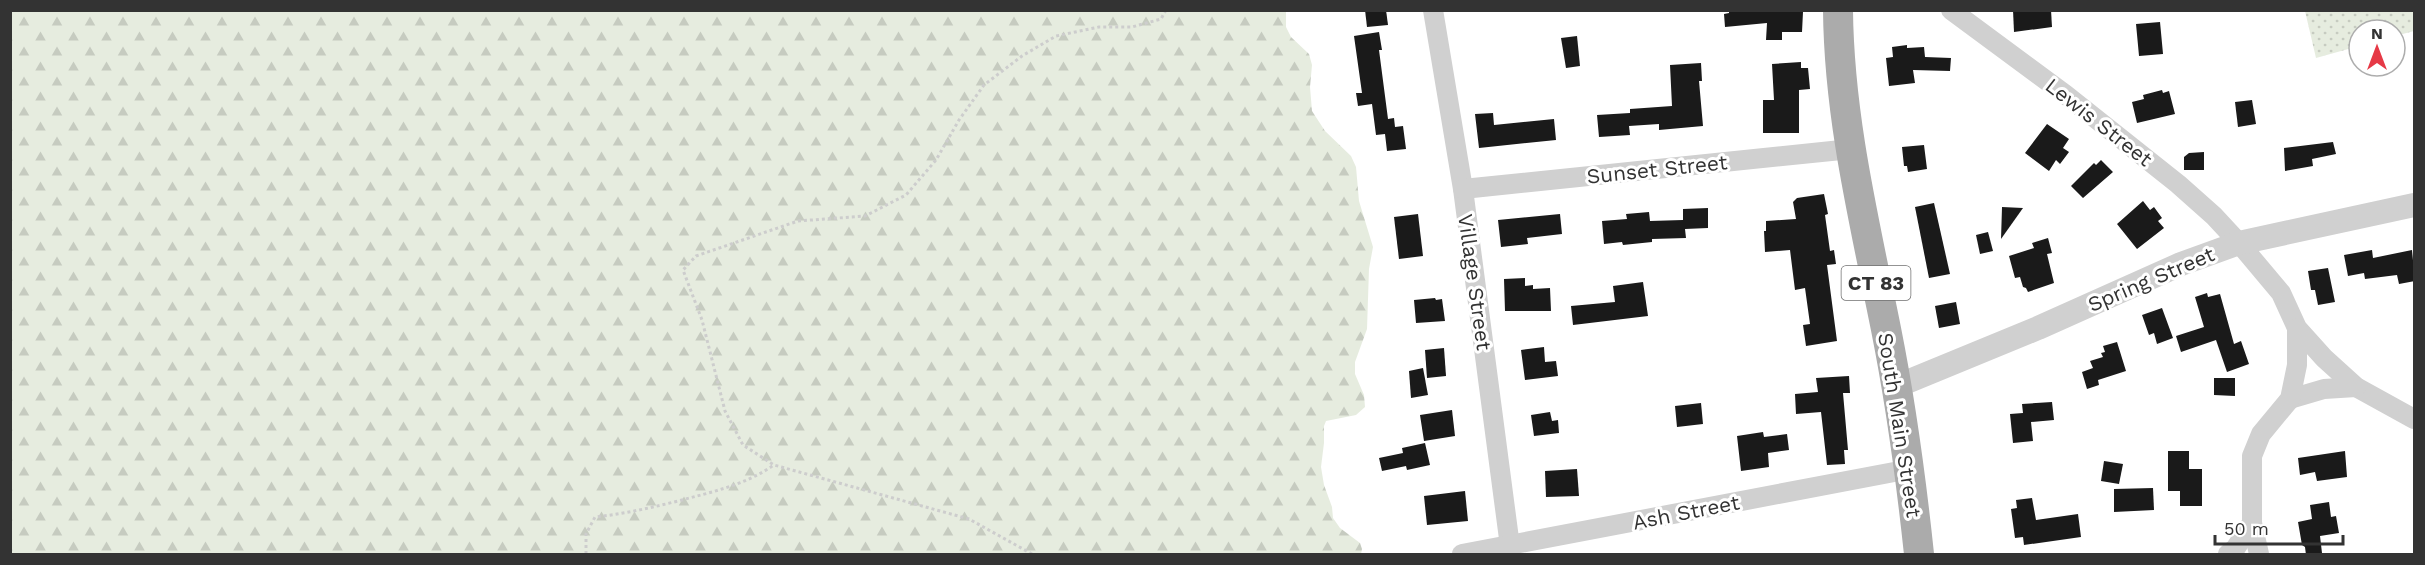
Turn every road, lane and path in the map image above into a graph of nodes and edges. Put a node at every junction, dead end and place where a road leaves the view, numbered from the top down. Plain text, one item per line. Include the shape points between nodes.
1 (1166, 10) edge
2 (1434, 10) edge
3 (1838, 10) edge
4 (1951, 10) edge
5 (1851, 149) junction
6 (1462, 189) junction
7 (2415, 205) edge
8 (2239, 243) junction
9 (2297, 328) junction
10 (1897, 386) junction
11 (2355, 387) junction
12 (2290, 399) junction
13 (2415, 419) edge
14 (774, 465) junction
15 (1910, 469) junction
16 (2252, 523) junction
17 (1511, 550) edge
18 (586, 555) edge
19 (1032, 555) edge
20 (1462, 555) edge
21 (1919, 555) edge
22 (2228, 555) edge
23 (2259, 555) edge

1 - 14 path via 1161,19 1132,27 1099,27 1056,36 1022,56 984,85 936,160 906,195 865,216 798,221 696,256 683,270 702,320 725,411 743,445
2 - 6 street, Village Street
3 - 5 main road, South Main Street / CT 83
4 - 8 street, Lewis Street via 2178,184
5 - 6 street, Sunset Street
5 - 10 main road, South Main Street / CT 83
6 - 17 street, Village Street
7 - 8 street, Spring Street
8 - 9 street, Lewis Street via 2281,294
8 - 10 street, Spring Street
9 - 11 street
9 - 12 street via 2297,365
10 - 15 main road, South Main Street / CT 83
11 - 12 street via 2324,389
11 - 13 street
12 - 16 street via 2261,434 2252,456
14 - 18 path via 756,477 724,489 628,514 595,517 586,534
14 - 19 path via 969,519
15 - 17 street, Ash Street
15 - 21 main road, South Main Street / CT 83
16 - 22 street
16 - 23 street
17 - 20 street, Ash Street

